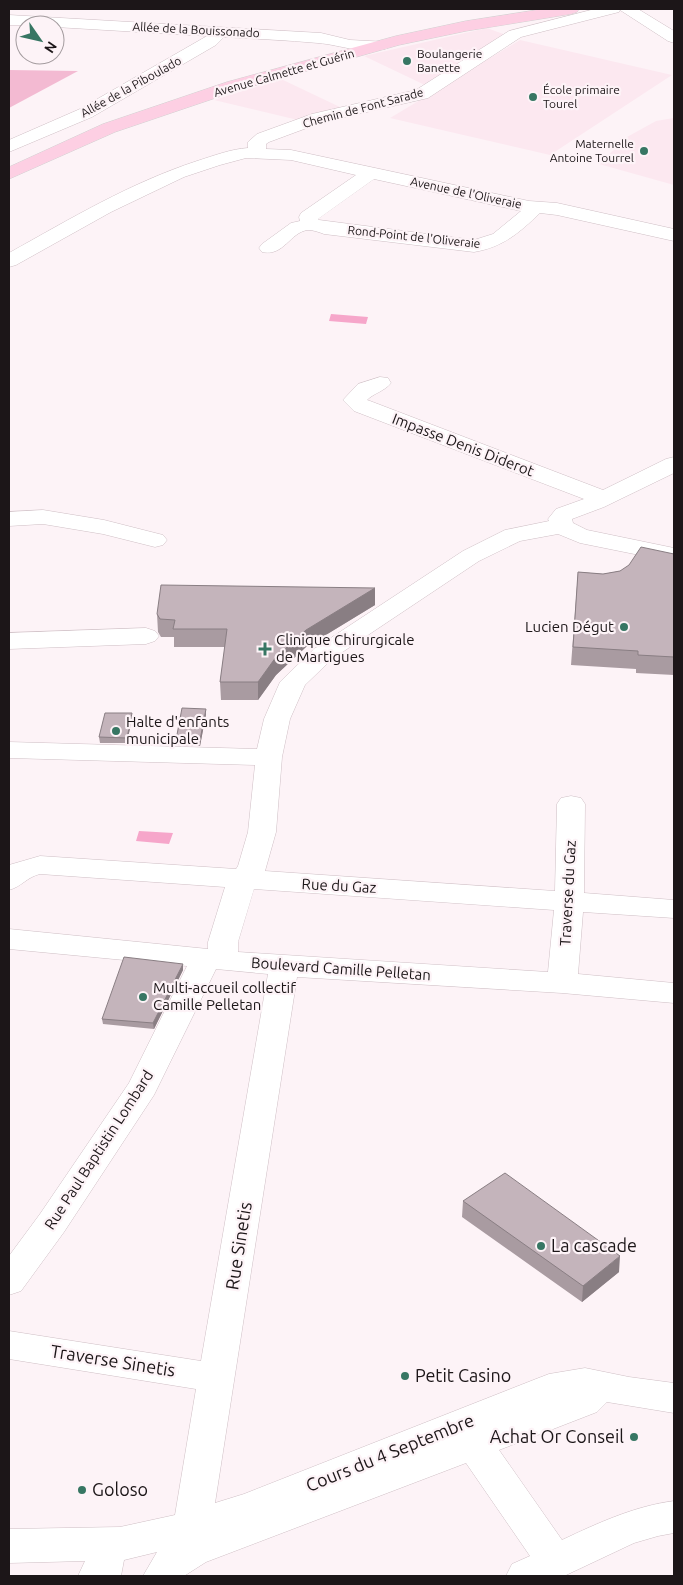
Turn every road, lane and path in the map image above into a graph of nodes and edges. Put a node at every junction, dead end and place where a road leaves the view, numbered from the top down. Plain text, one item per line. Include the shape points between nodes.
1 (530, 9) edge
2 (571, 9) edge
3 (613, 9) edge
4 (627, 9) edge
5 (9, 20) edge
6 (220, 32) junction
7 (674, 38) edge
8 (350, 45) junction
9 (382, 45) junction
10 (9, 147) edge
11 (257, 152) junction
12 (9, 168) edge
13 (371, 172) junction
14 (9, 174) edge
15 (535, 208) junction
16 (311, 224) junction
17 (674, 235) edge
18 (270, 248) dead end
19 (9, 261) edge
20 (380, 383) dead end
21 (674, 464) edge
22 (602, 498) junction
23 (9, 519) edge
24 (562, 526) junction
25 (155, 540) dead end
26 (674, 555) edge
27 (146, 636) dead end
28 (9, 642) edge
29 (9, 750) edge
30 (269, 757) junction
31 (571, 804) dead end
32 (242, 880) junction
33 (9, 881) edge
34 (569, 900) junction
35 (674, 909) edge
36 (9, 939) edge
37 (214, 960) junction
38 (284, 966) junction
39 (562, 983) junction
40 (674, 993) edge
41 (9, 1282) edge
42 (9, 1344) edge
43 (217, 1378) junction
44 (599, 1386) junction
45 (674, 1398) edge
46 (473, 1443) junction
47 (674, 1517) edge
48 (189, 1535) junction
49 (9, 1546) edge
50 (103, 1568) edge
51 (541, 1569) edge
52 (163, 1576) edge

1 - 8 main road, Avenue Calmette et Guérin
2 - 9 main road, Avenue Calmette et Guérin via 466,26
3 - 11 street, Chemin de Font Sarade via 514,34 434,88 406,99 318,118 257,142
4 - 7 street
5 - 6 street, Allée de la Bouissonado
6 - 8 street, Allée de la Bouissonado via 321,38
6 - 10 street, Allée de la Piboulado via 210,42 86,113
8 - 9 street, Allée de la Bouissonado
8 - 12 main road, Avenue Calmette et Guérin via 165,102
9 - 14 main road, Avenue Calmette et Guérin via 168,107 109,128
11 - 13 street, Avenue de l'Oliveraie via 291,155
11 - 19 street via 233,155 178,173 104,208
13 - 15 street, Avenue de l'Oliveraie
13 - 16 street via 308,218
15 - 16 street, Rond-Point de l'Oliveraie via 488,245 474,246
15 - 17 street, Avenue de l'Oliveraie via 558,209
16 - 18 street via 298,227
20 - 22 street, Impasse Denis Diderot via 366,389 354,400 362,406
21 - 22 street
22 - 24 street via 564,514 560,520
23 - 25 street via 43,517
24 - 26 street via 580,536
24 - 30 street via 513,535 471,556 323,654 294,682 277,719
27 - 28 street
29 - 30 street
30 - 32 street via 262,832 252,868
31 - 34 street, Traverse du Gaz
32 - 33 street, Rue du Gaz via 40,865 15,873
32 - 34 street, Rue du Gaz
32 - 37 street via 223,942
34 - 35 street, Rue du Gaz
34 - 39 street, Traverse du Gaz
36 - 37 street, Boulevard Camille Pelletan
37 - 38 street, Boulevard Camille Pelletan
37 - 41 street, Rue Paul Baptistin Lombard via 143,1086
38 - 39 street, Boulevard Camille Pelletan
38 - 43 street, Rue Sinetis
39 - 40 street, Boulevard Camille Pelletan
42 - 43 street, Traverse Sinetis
43 - 48 street, Rue Sinetis
44 - 45 street, Cours du 4 Septembre
44 - 46 street, Cours du 4 Septembre via 584,1402
44 - 48 street, Cours du 4 Septembre via 585,1383 550,1389
46 - 48 street, Cours du 4 Septembre
46 - 51 street, Cours du 4 Septembre
47 - 51 street via 663,1517 636,1526
48 - 50 street, Cours du 4 Septembre via 120,1544
48 - 52 street, Cours du 4 Septembre
49 - 50 street, Cours du 4 Septembre

